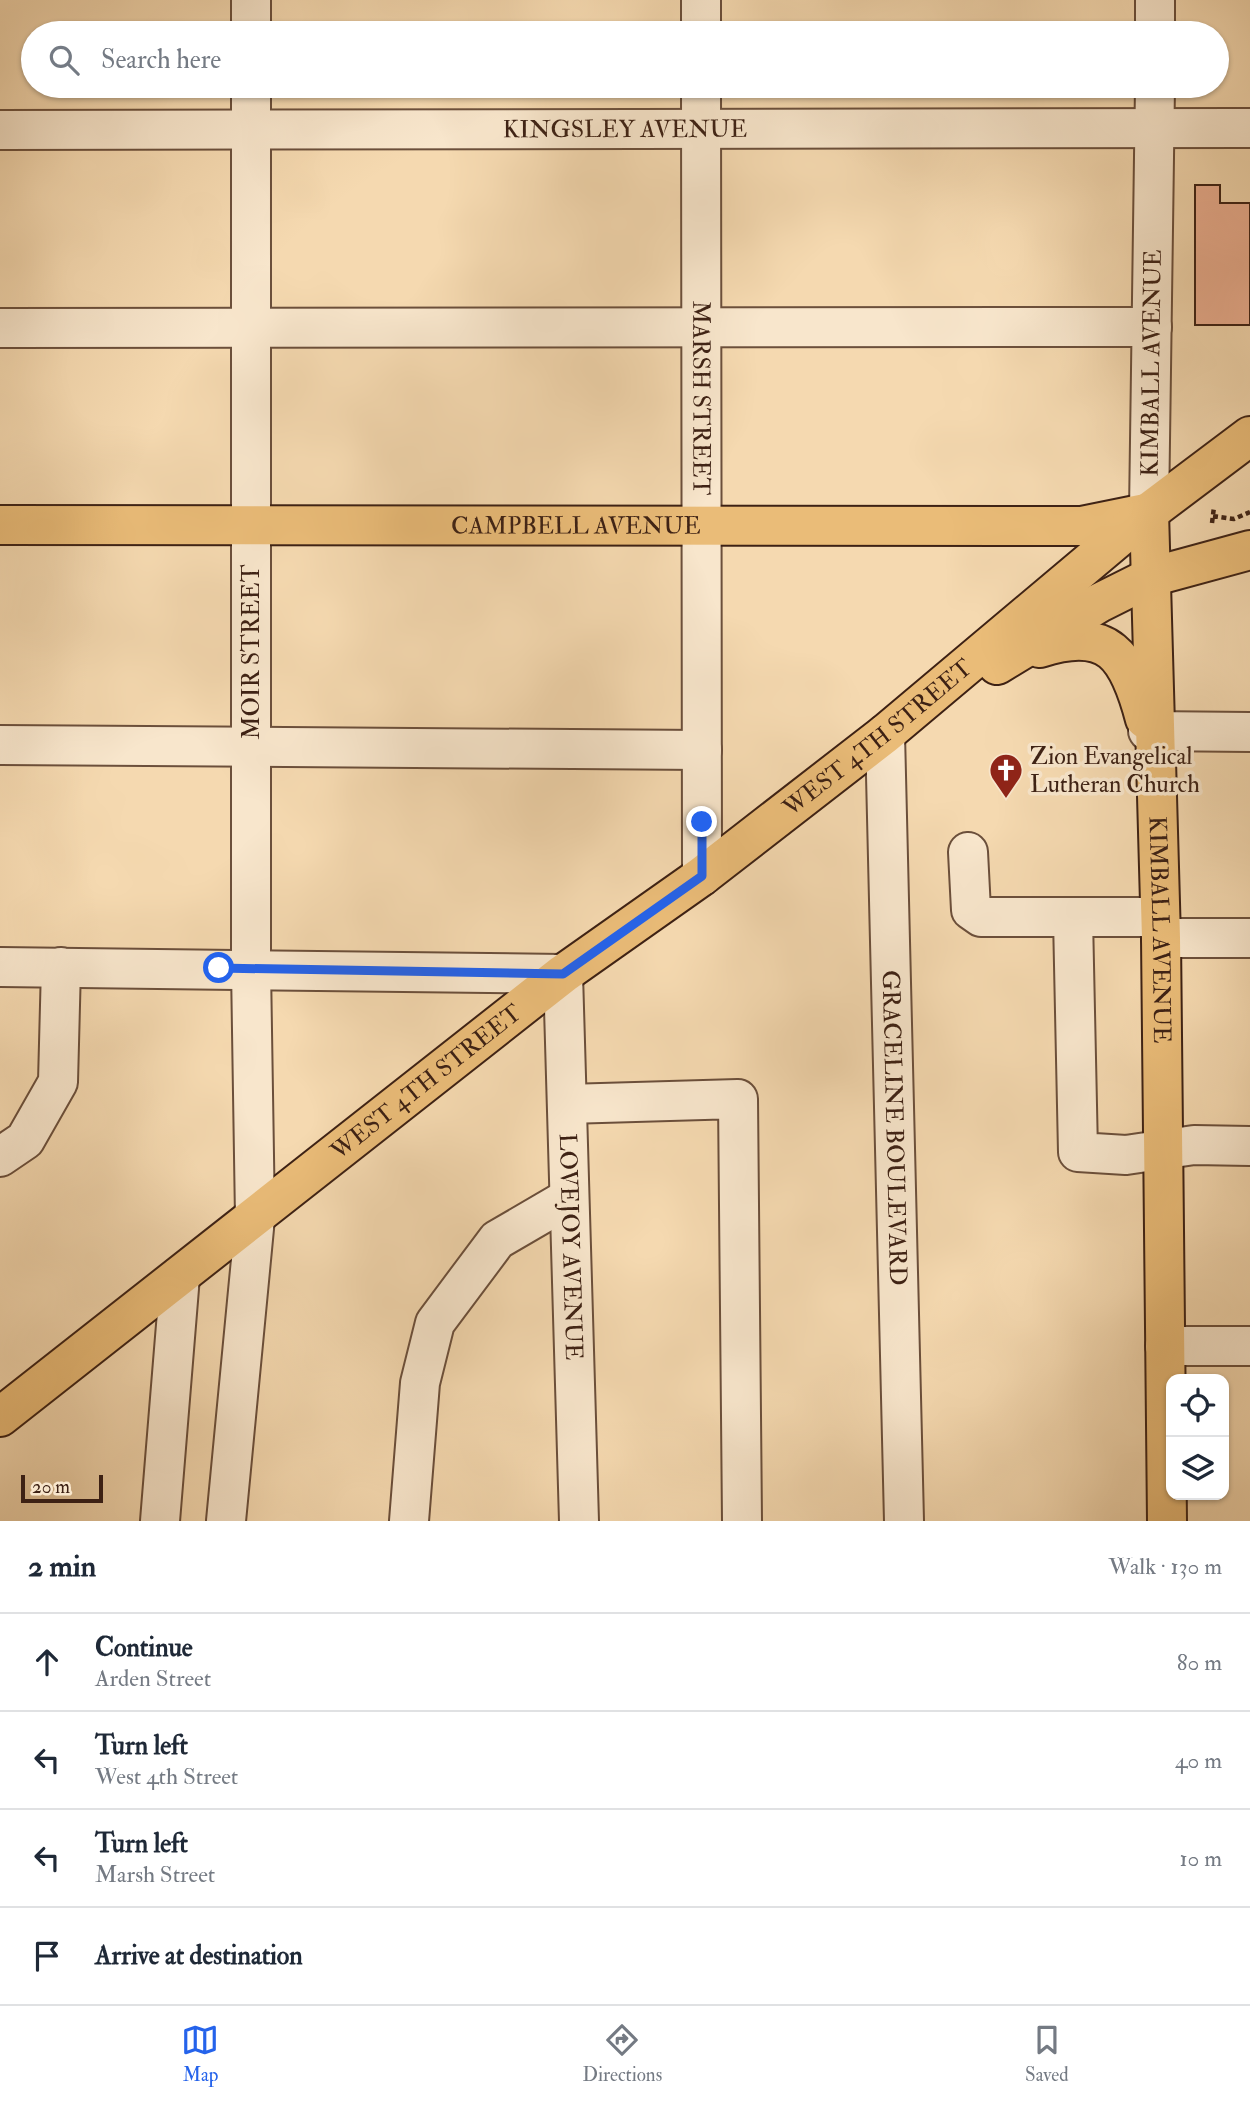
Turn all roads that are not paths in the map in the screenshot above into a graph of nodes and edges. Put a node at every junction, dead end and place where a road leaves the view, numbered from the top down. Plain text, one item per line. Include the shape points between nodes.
1 (251, 0) edge
2 (701, 0) edge
3 (1155, 0) edge
4 (251, 21) edge
5 (701, 21) edge
6 (1155, 21) edge
7 (251, 98) edge
8 (701, 98) edge
9 (1155, 98) edge
10 (1156, 128) junction
11 (1250, 128) edge
12 (251, 130) junction
13 (0, 131) edge
14 (701, 131) junction
15 (251, 325) junction
16 (701, 325) junction
17 (1152, 327) junction
18 (0, 328) edge
19 (1250, 436) edge
20 (1149, 512) junction
21 (701, 523) junction
22 (0, 524) edge
23 (251, 524) junction
24 (1250, 550) edge
25 (1151, 577) junction
26 (1011, 657) junction
27 (1250, 732) edge
28 (885, 734) junction
29 (1153, 741) junction
30 (0, 745) edge
31 (251, 748) junction
32 (702, 750) junction
33 (968, 852) dead end
34 (702, 876) junction
35 (1073, 918) junction
36 (1160, 927) junction
37 (1250, 938) edge
38 (0, 967) edge
39 (61, 967) junction
40 (251, 968) junction
41 (563, 974) junction
42 (567, 1104) junction
43 (1250, 1146) edge
44 (1164, 1148) junction
45 (0, 1157) edge
46 (569, 1198) junction
47 (255, 1217) junction
48 (180, 1276) junction
49 (1165, 1346) junction
50 (1250, 1346) edge
51 (3, 1412) edge
52 (160, 1521) edge
53 (226, 1521) edge
54 (409, 1521) edge
55 (579, 1521) edge
56 (742, 1521) edge
57 (904, 1521) edge
58 (1167, 1521) edge

1 - 4 street
2 - 5 street
3 - 6 street
7 - 12 street, MOIR STREET
8 - 14 street, MARSH STREET
9 - 10 street, KIMBALL AVENUE
10 - 11 street, KINGSLEY AVENUE
10 - 14 street, KINGSLEY AVENUE
10 - 17 street, KIMBALL AVENUE
12 - 13 street, KINGSLEY AVENUE
12 - 14 street, KINGSLEY AVENUE
12 - 15 street, MOIR STREET
14 - 16 street, MARSH STREET
15 - 16 street
15 - 18 street
15 - 23 street, MOIR STREET
16 - 17 street
16 - 21 street, MARSH STREET
17 - 20 street, KIMBALL AVENUE
19 - 20 main road, WEST 4TH STREET
20 - 21 main road, CAMPBELL AVENUE via 1081,526
20 - 25 main road, KIMBALL AVENUE
20 - 28 main road, WEST 4TH STREET
21 - 23 main road, CAMPBELL AVENUE
21 - 32 street, MARSH STREET
22 - 23 main road, CAMPBELL AVENUE
23 - 31 street, MOIR STREET
24 - 25 main road
25 - 26 main road
25 - 29 main road, KIMBALL AVENUE
26 - 28 main road
26 - 29 main road via 1067,639 1095,640 1125,665
27 - 29 street
28 - 34 main road, WEST 4TH STREET
28 - 57 street, GRACELINE BOULEVARD
29 - 36 main road, KIMBALL AVENUE
30 - 31 street
31 - 32 street
31 - 40 street, MOIR STREET
32 - 34 street, MARSH STREET
33 - 35 street via 971,910 981,917
34 - 41 main road, WEST 4TH STREET
35 - 36 street
35 - 44 street via 1078,1152 1126,1155
36 - 37 street
36 - 44 main road, KIMBALL AVENUE
38 - 39 street
39 - 40 street
39 - 45 street via 58,1082 25,1140
40 - 41 street
40 - 47 street, MOIR STREET
41 - 42 street, LOVEJOY AVENUE
41 - 47 main road, WEST 4TH STREET
42 - 46 street, LOVEJOY AVENUE
42 - 56 street via 738,1099
43 - 44 street
44 - 49 main road, KIMBALL AVENUE
46 - 54 street via 497,1240 435,1323 420,1383
46 - 55 street, LOVEJOY AVENUE
47 - 48 main road, WEST 4TH STREET
47 - 53 street, MOIR STREET
48 - 51 main road, WEST 4TH STREET
48 - 52 street
49 - 50 street
49 - 58 main road, KIMBALL AVENUE

